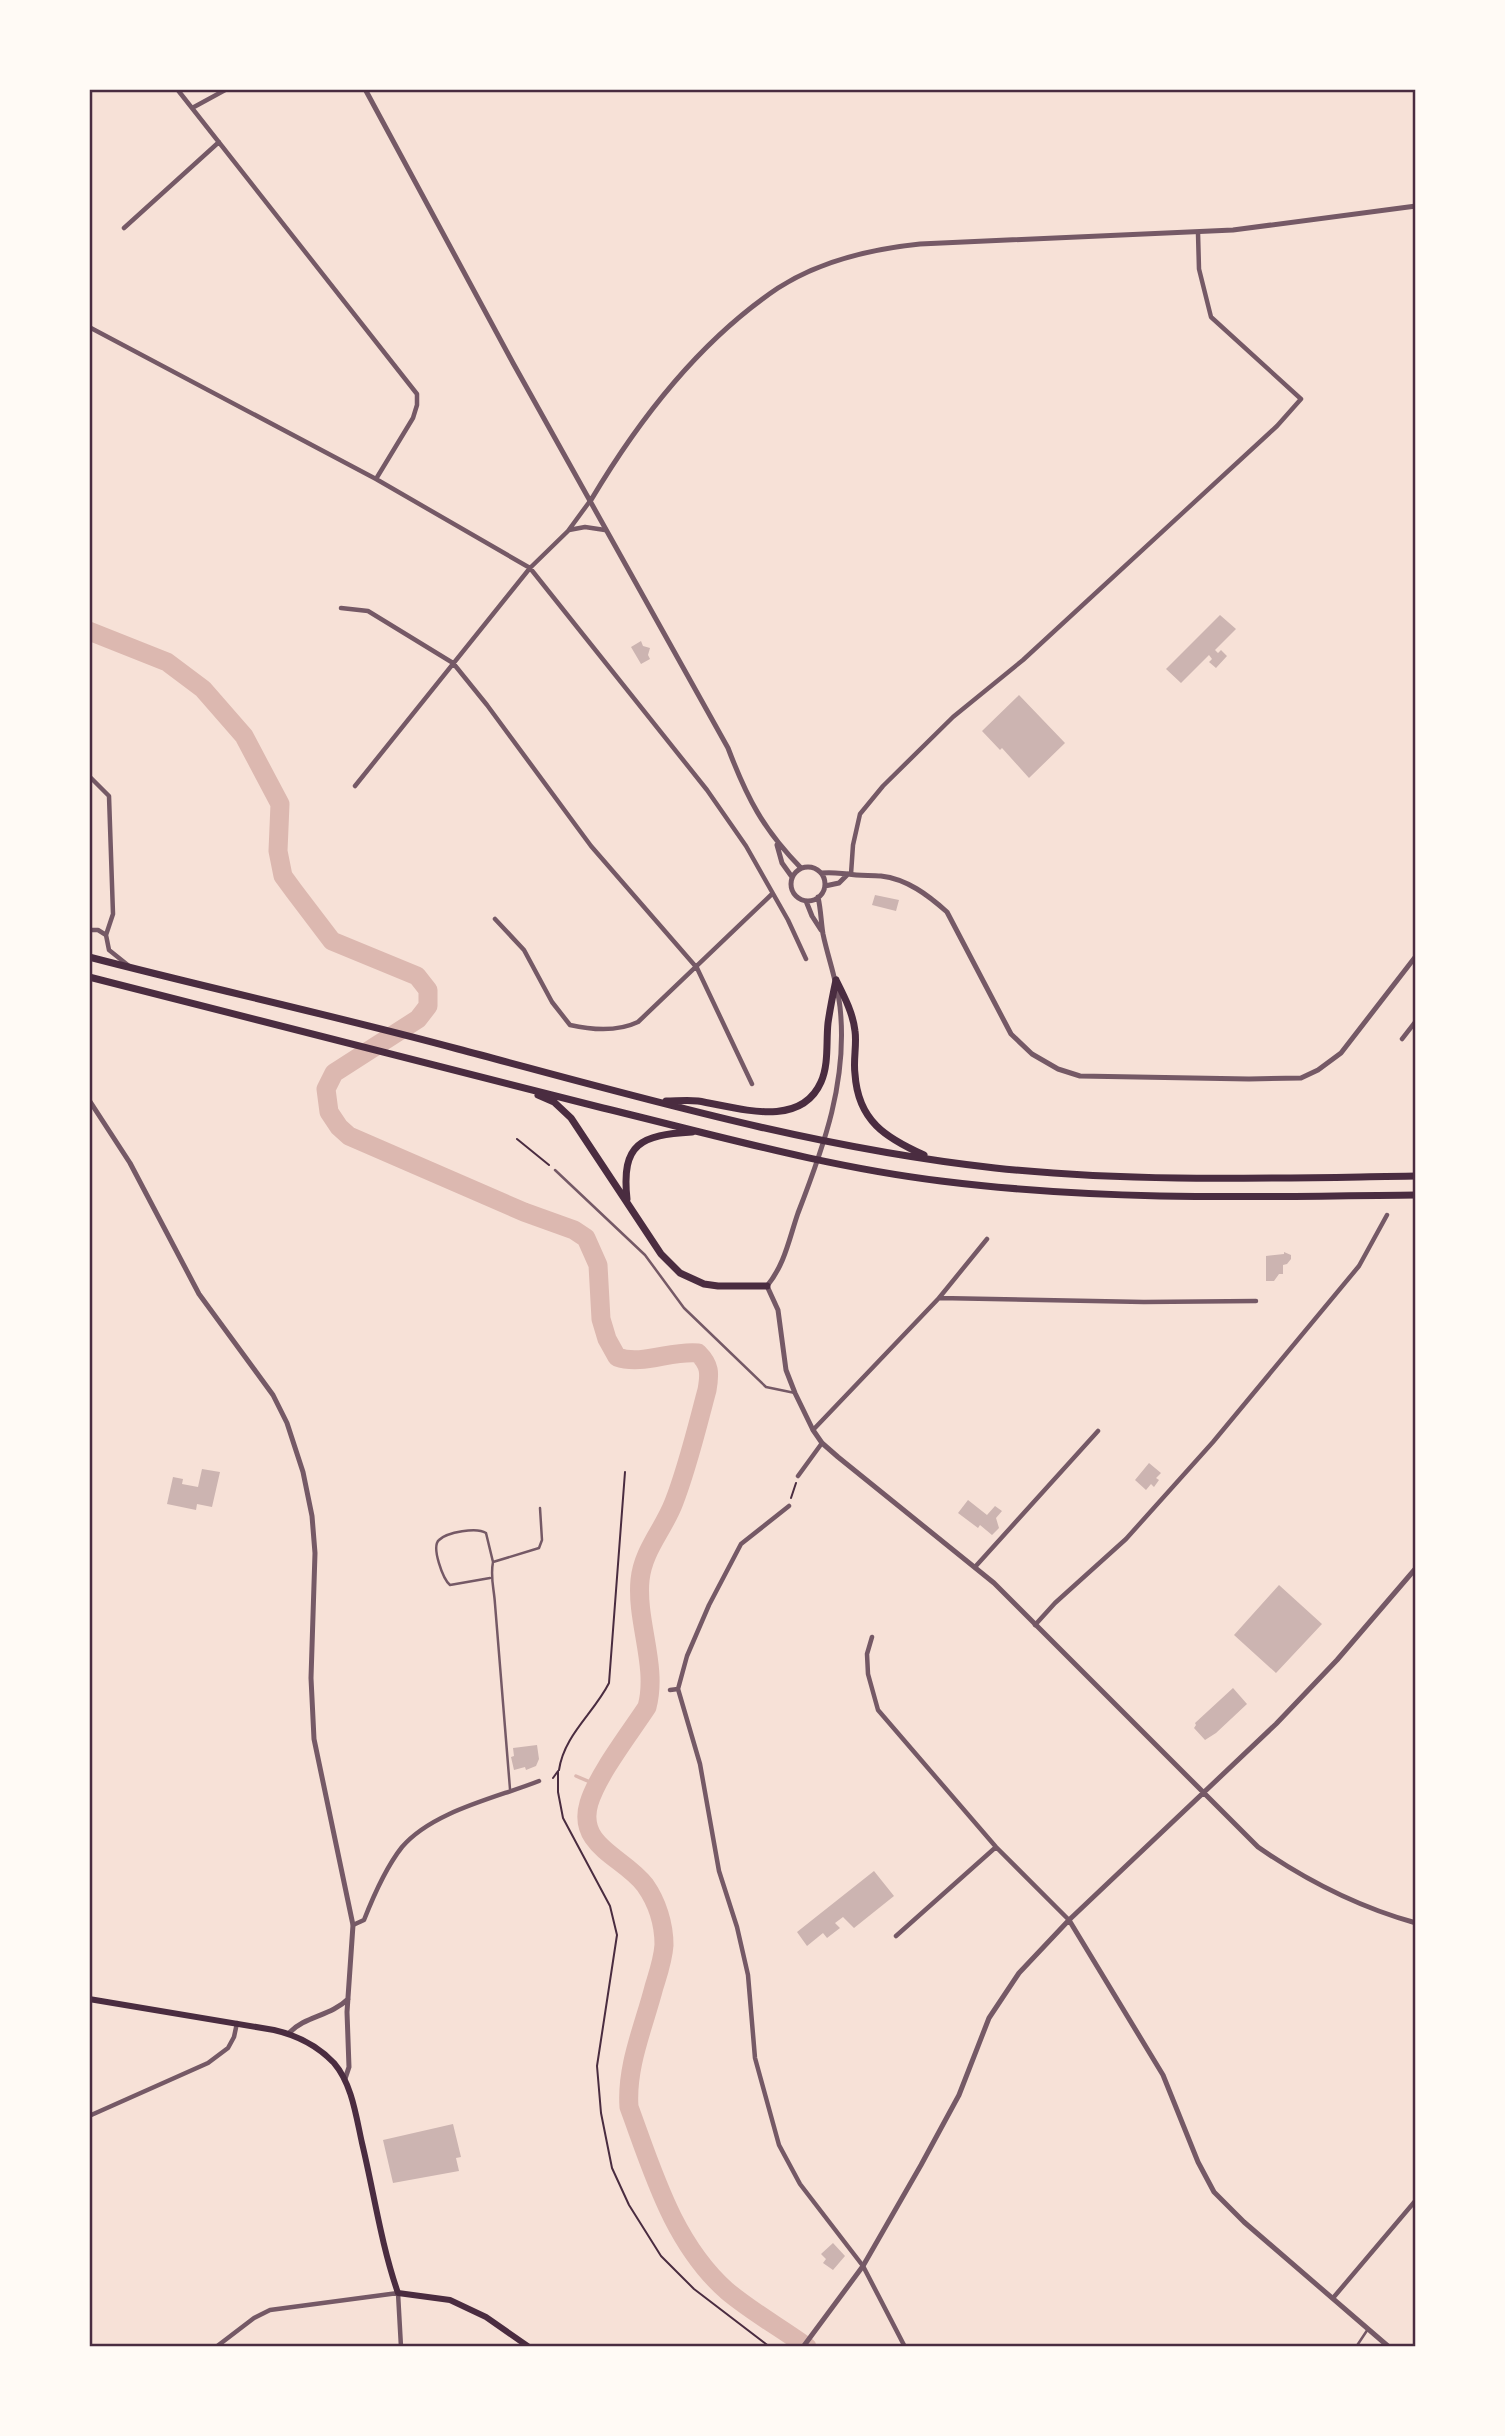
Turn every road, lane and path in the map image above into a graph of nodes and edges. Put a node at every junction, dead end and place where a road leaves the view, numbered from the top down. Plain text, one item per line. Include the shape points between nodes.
1 (177, 89) edge
2 (227, 89) edge
3 (365, 89) edge
4 (194, 107) junction
5 (219, 142) junction
6 (1416, 206) edge
7 (124, 228) dead end
8 (1198, 233) junction
9 (89, 327) edge
10 (376, 479) junction
11 (590, 500) junction
12 (605, 530) junction
13 (568, 531) junction
14 (530, 568) junction
15 (341, 608) dead end
16 (453, 663) junction
17 (89, 776) edge
18 (355, 786) dead end
19 (776, 842) junction
20 (801, 868) junction
21 (821, 873) junction
22 (850, 874) junction
23 (792, 877) junction
24 (825, 886) junction
25 (772, 894) junction
26 (818, 897) junction
27 (806, 901) junction
28 (495, 919) dead end
29 (89, 930) edge
30 (823, 933) junction
31 (106, 935) junction
32 (1416, 956) edge
33 (89, 957) edge
34 (806, 958) dead end
35 (133, 968) junction
36 (697, 968) junction
37 (89, 977) edge
38 (836, 980) junction
39 (1416, 1021) edge
40 (1402, 1039) dead end
41 (752, 1084) dead end
42 (521, 1087) junction
43 (89, 1100) edge
44 (655, 1101) junction
45 (699, 1132) junction
46 (517, 1139) dead end
47 (935, 1160) junction
48 (555, 1170) joint
49 (1416, 1176) edge
50 (1416, 1195) edge
51 (627, 1200) junction
52 (1387, 1215) dead end
53 (987, 1239) dead end
54 (767, 1286) junction
55 (939, 1298) junction
56 (1256, 1301) dead end
57 (795, 1393) junction
58 (813, 1430) junction
59 (1098, 1431) dead end
60 (822, 1443) junction
61 (625, 1472) dead end
62 (798, 1476) joint
63 (789, 1506) joint
64 (540, 1508) dead end
65 (493, 1562) junction
66 (975, 1567) junction
67 (1416, 1568) edge
68 (490, 1578) junction
69 (1035, 1625) junction
70 (872, 1637) dead end
71 (678, 1689) junction
72 (670, 1690) dead end
73 (558, 1771) junction
74 (553, 1778) dead end
75 (539, 1781) dead end
76 (510, 1790) junction
77 (1203, 1795) junction
78 (996, 1847) junction
79 (1069, 1920) junction
80 (1416, 1923) edge
81 (352, 1925) junction
82 (896, 1936) dead end
83 (89, 1998) edge
84 (348, 1998) junction
85 (237, 2024) junction
86 (289, 2034) junction
87 (345, 2079) junction
88 (89, 2116) edge
89 (1416, 2200) edge
90 (863, 2266) junction
91 (398, 2293) junction
92 (1333, 2298) junction
93 (1368, 2329) junction
94 (216, 2347) edge
95 (401, 2347) edge
96 (529, 2347) edge
97 (770, 2347) edge
98 (803, 2347) edge
99 (905, 2347) edge
100 (1356, 2347) edge
101 (1389, 2347) edge

1 - 4 street
2 - 4 street
3 - 11 street
4 - 5 street
5 - 7 street
5 - 10 street via 417,394 413,418
6 - 8 street
8 - 11 street via 887,248 813,271 779,287 698,357 630,437
8 - 22 street via 1199,270 1211,317 1301,399 1277,426 1049,636 953,717 883,786 860,814
9 - 10 street
10 - 14 street
11 - 12 street
11 - 13 street
12 - 13 street via 576,527
12 - 19 street
13 - 14 street
14 - 16 street
14 - 25 street via 707,790
15 - 16 street via 368,611
16 - 18 street
16 - 36 street via 591,846
17 - 31 street via 109,796 113,914
19 - 20 street
19 - 23 street
20 - 21 street
20 - 23 street
21 - 22 street
21 - 24 street
22 - 24 street
22 - 32 street via 884,876 934,900 947,912 1011,1034 1032,1054 1080,1076 1301,1078 1341,1053
23 - 27 street via 793,892
24 - 26 street
25 - 34 street
25 - 36 street
26 - 27 street
26 - 30 street
27 - 30 street
28 - 36 street via 524,950 570,1025 588,1029 638,1022
29 - 31 street
30 - 38 street
31 - 35 street via 109,950
33 - 35 main road
35 - 44 main road via 336,1016
36 - 41 street
37 - 42 main road
38 - 44 main road via 821,1083 794,1108 767,1113 694,1101
38 - 47 main road via 855,1029 854,1073 863,1105 874,1124 893,1141
38 - 54 street via 842,1023 838,1091 812,1182 781,1265
39 - 40 street
42 - 45 main road
42 - 51 main road via 554,1102 571,1118
43 - 81 street via 130,1163 199,1294 273,1395 300,1462 315,1553 314,1739
44 - 47 main road via 842,1145
45 - 50 main road via 841,1165 940,1181 1097,1196
45 - 51 main road via 660,1134 638,1146 627,1164
46 - 48 path
47 - 49 main road via 1110,1177
48 - 57 lane via 645,1255 684,1308 766,1387
51 - 54 main road via 661,1254 691,1280 718,1286
52 - 69 street via 1359,1266 1213,1442 1126,1539
53 - 55 street
54 - 57 street via 778,1310 786,1370
55 - 56 street
55 - 58 street
57 - 58 street
58 - 60 street
59 - 66 street
60 - 62 street
60 - 66 street
61 - 73 path via 610,1683 571,1738
62 - 63 path
63 - 71 street via 741,1544 709,1605
64 - 65 lane via 539,1548
65 - 68 lane
65 - 68 lane via 486,1533 481,1530 441,1538 435,1547 450,1585
66 - 69 street
67 - 77 street via 1337,1660
68 - 76 lane
69 - 77 street
70 - 78 street via 868,1674 878,1710
71 - 72 street
71 - 90 street via 700,1764 719,1871 748,1975 755,2058 779,2145 800,2184
73 - 74 path
73 - 97 path via 563,1818 610,1906 617,1935 597,2066 612,2168 662,2256 694,2289
75 - 76 street
76 - 81 street via 426,1826 402,1848 364,1920
77 - 79 street
77 - 80 street via 1258,1847 1291,1870 1342,1898
78 - 79 street
78 - 82 street
79 - 90 street via 1019,1973 989,2018 959,2095
79 - 92 street via 1163,2074 1214,2192
81 - 84 street
83 - 85 main road
84 - 86 street via 333,2011 297,2025
84 - 87 street
85 - 86 main road
85 - 88 street via 228,2048 208,2063
86 - 87 main road via 320,2050
87 - 91 main road
89 - 92 street
90 - 98 street
90 - 99 street
91 - 94 street via 270,2310
91 - 95 street
91 - 96 main road via 450,2300 486,2317
92 - 93 street
93 - 100 lane
93 - 101 street

